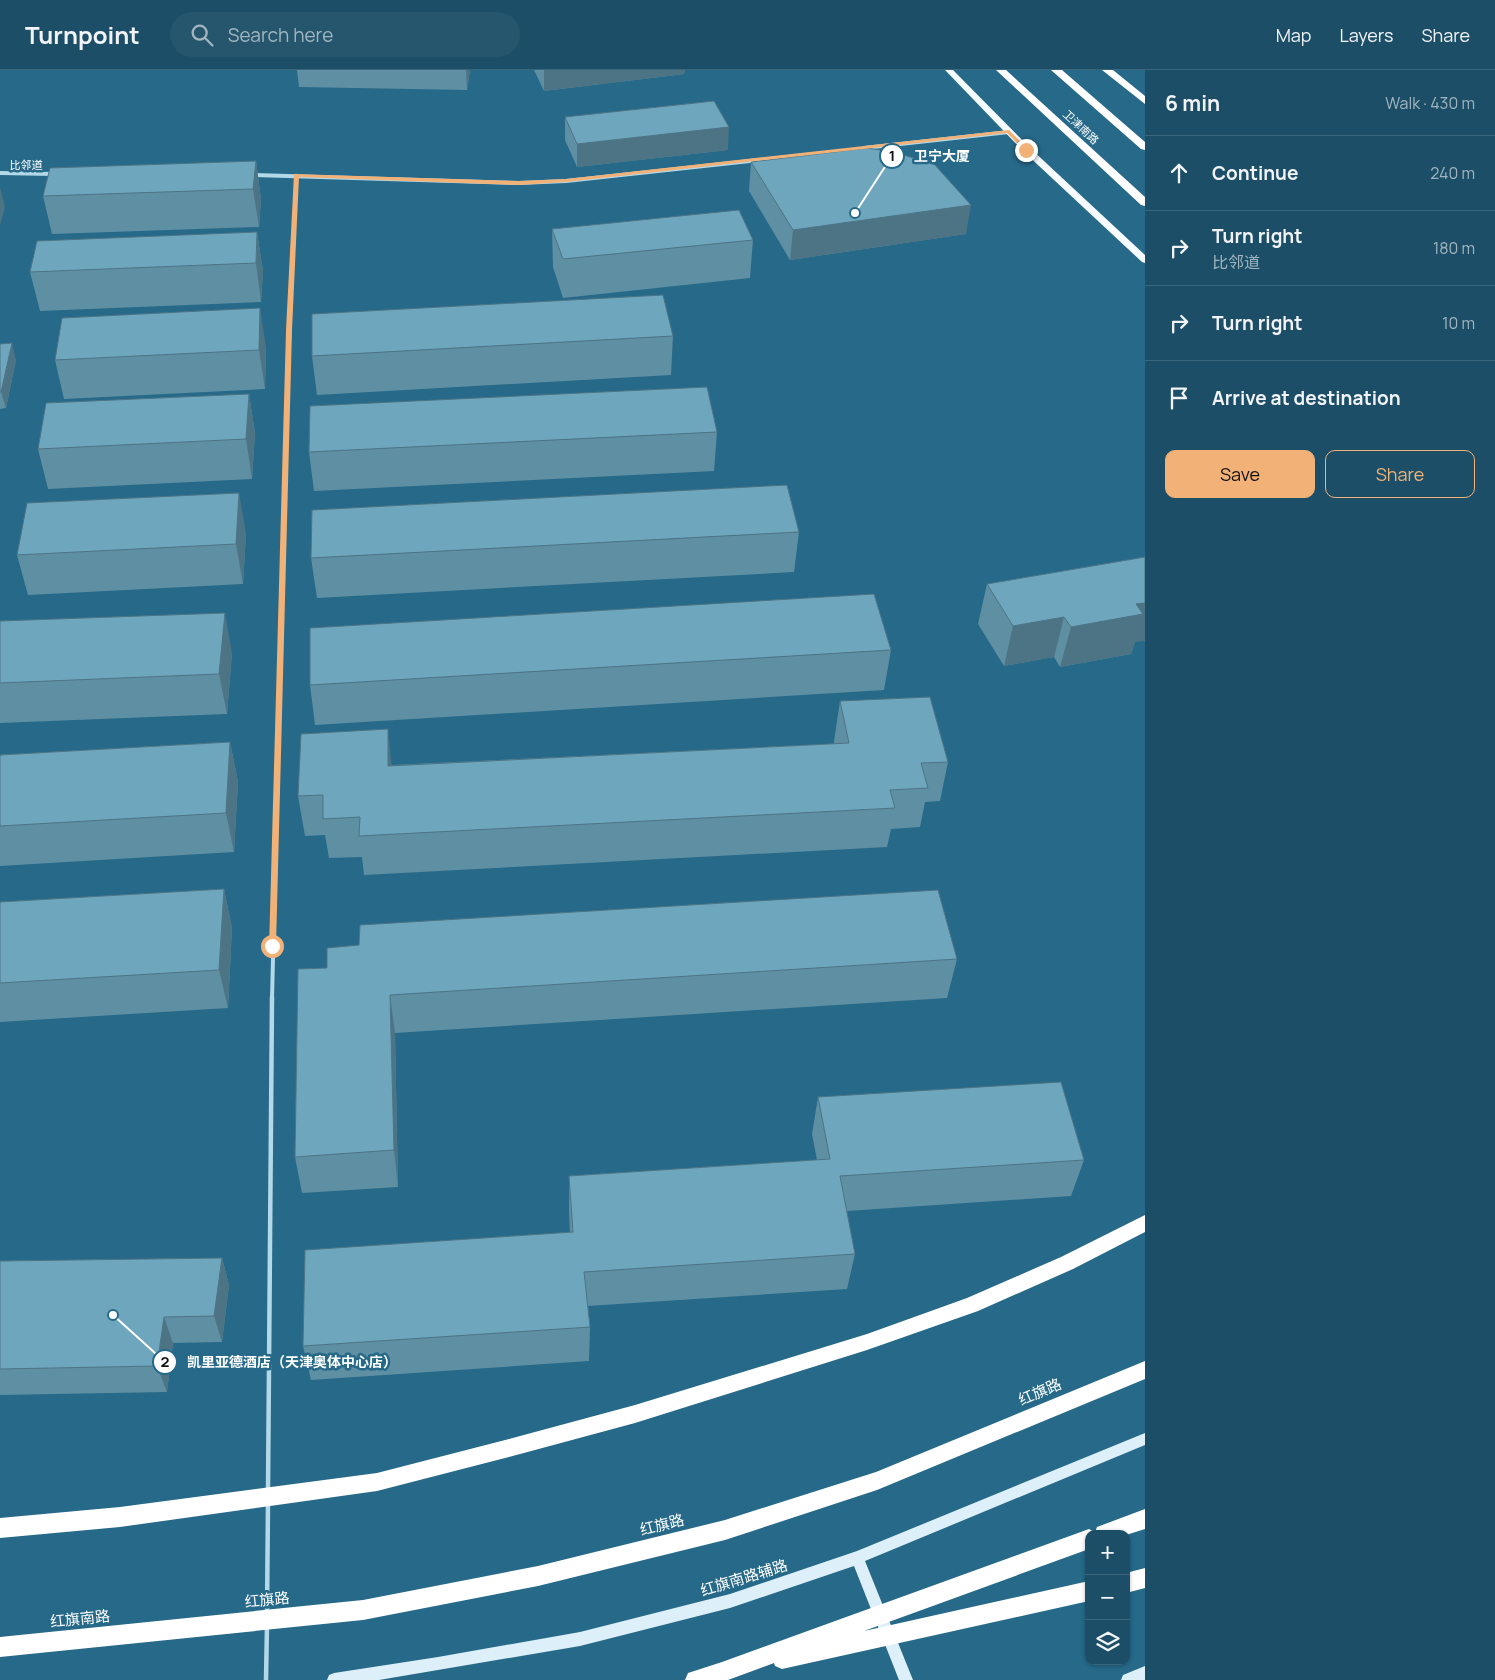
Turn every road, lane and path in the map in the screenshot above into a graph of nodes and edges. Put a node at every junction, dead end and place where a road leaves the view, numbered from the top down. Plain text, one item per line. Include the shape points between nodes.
1 (949, 70) edge
2 (1001, 70) edge
3 (1056, 70) edge
4 (1107, 70) edge
5 (1145, 101) edge
6 (1009, 132) junction
7 (1145, 147) edge
8 (862, 149) edge
9 (832, 152) edge
10 (0, 173) edge
11 (59, 174) edge
12 (247, 175) edge
13 (296, 175) junction
14 (1145, 203) edge
15 (1145, 260) edge
16 (1145, 1223) edge
17 (1145, 1370) edge
18 (1145, 1439) edge
19 (1145, 1519) edge
20 (0, 1528) edge
21 (1115, 1530) edge
22 (1085, 1541) edge
23 (857, 1558) junction
24 (1145, 1578) edge
25 (1130, 1581) edge
26 (1085, 1592) edge
27 (164, 1631) joint
28 (0, 1647) edge
29 (722, 1672) junction
30 (1145, 1673) edge
31 (266, 1680) edge
32 (334, 1680) edge
33 (695, 1680) edge
34 (906, 1680) edge
35 (1128, 1680) edge

1 - 6 main road
2 - 14 highway, 卫津南路
3 - 7 highway
4 - 5 highway
6 - 8 street
6 - 15 main road
9 - 13 street via 566,181 519,183
10 - 11 street, 比邻道
12 - 13 street
13 - 31 lane via 272,946
16 - 20 highway via 1050,1271 972,1305 635,1414 527,1444 377,1482 120,1517
17 - 27 highway, 红旗路 via 877,1482 725,1530 538,1576 364,1610
18 - 23 main road, 红旗南路辅路
19 - 21 highway
22 - 29 highway
23 - 32 main road, 红旗南路辅路 via 730,1602 580,1639
23 - 34 main road
24 - 25 highway
26 - 29 highway
27 - 28 highway, 红旗南路
29 - 33 highway
30 - 35 main road

